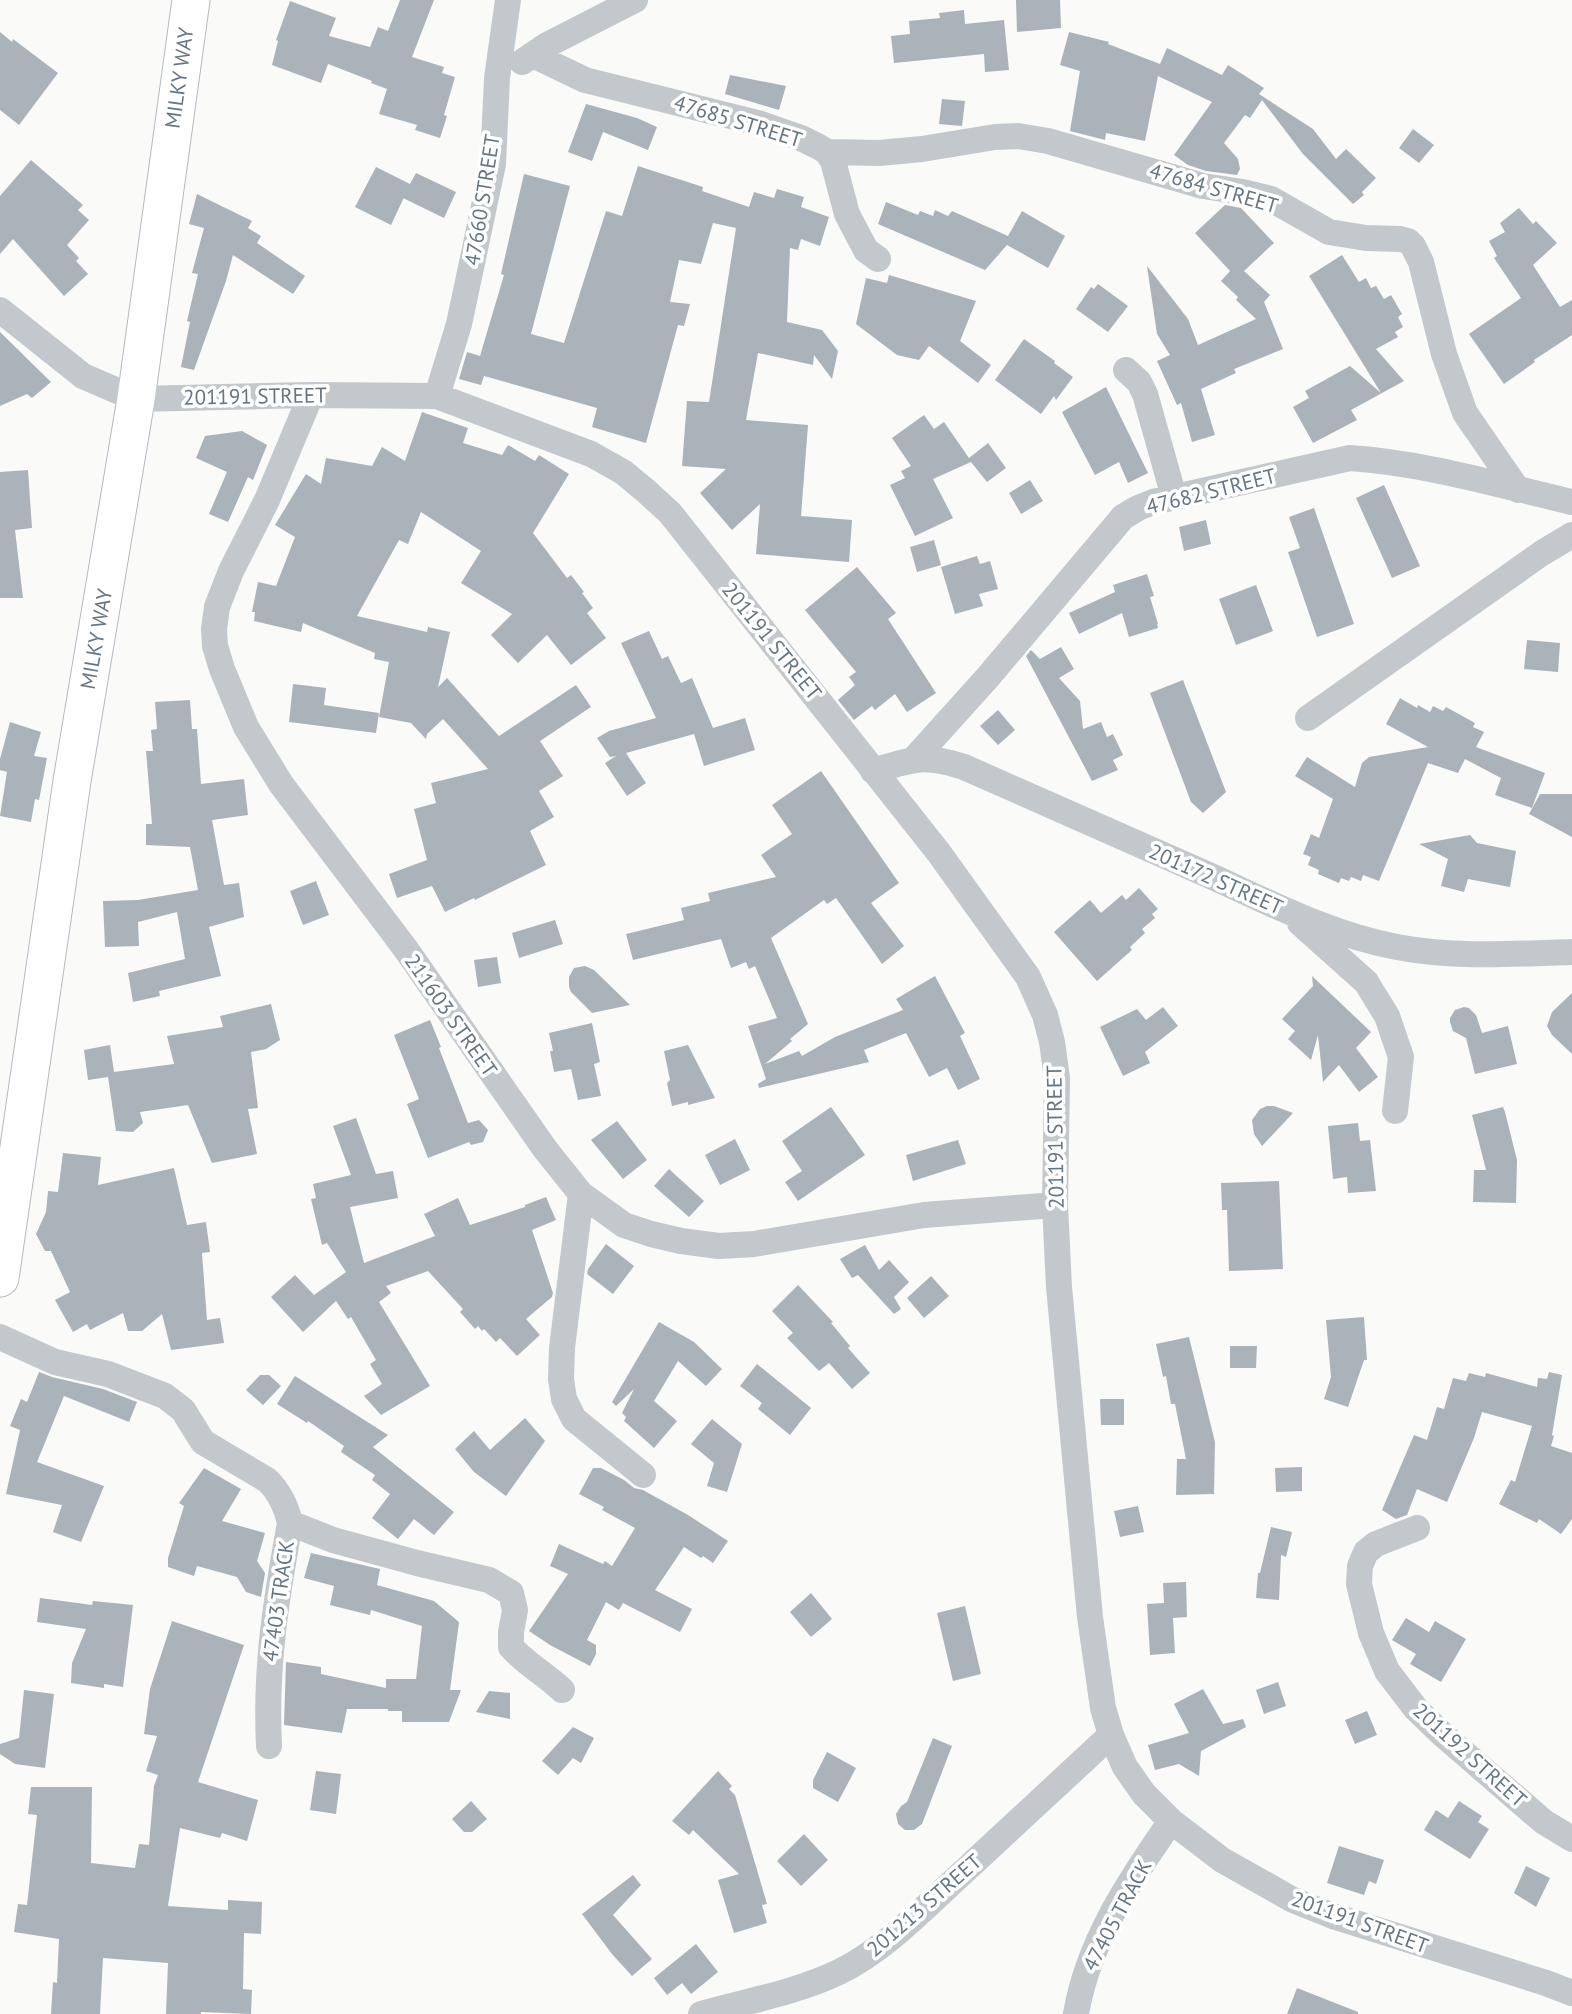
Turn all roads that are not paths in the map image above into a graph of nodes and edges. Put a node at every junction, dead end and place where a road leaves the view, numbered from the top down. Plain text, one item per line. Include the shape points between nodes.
1 (191, 0) edge
2 (508, 0) edge
3 (635, 0) edge
4 (533, 55) junction
5 (497, 78) junction
6 (827, 152) junction
7 (878, 260) dead end
8 (0, 310) edge
9 (1126, 370) dead end
10 (311, 395) junction
11 (437, 396) junction
12 (136, 399) junction
13 (1518, 490) junction
14 (1174, 497) junction
15 (1572, 502) edge
16 (1572, 535) edge
17 (1308, 718) dead end
18 (915, 758) junction
19 (873, 771) junction
20 (1285, 910) junction
21 (1572, 952) edge
22 (1395, 1111) dead end
23 (581, 1194) junction
24 (1055, 1205) junction
25 (0, 1278) edge
26 (0, 1337) edge
27 (643, 1475) dead end
28 (290, 1523) junction
29 (1417, 1528) dead end
30 (562, 1690) dead end
31 (1111, 1735) junction
32 (269, 1745) dead end
33 (1171, 1821) junction
34 (1572, 1839) edge
35 (1572, 1993) edge
36 (701, 2014) edge
37 (1076, 2014) edge

1 - 12 street, MILKY WAY
2 - 5 street, 47660 STREET
3 - 4 street
4 - 5 street
4 - 6 street, 47685 STREET via 584,80 758,123
5 - 11 street, 47660 STREET via 493,164 459,324
6 - 7 street, 47685 STREET via 847,214 866,250
6 - 13 street, 47684 STREET via 879,153 1018,136 1203,186 1271,199 1329,232 1408,241 1421,262 1444,354 1465,413
8 - 12 street via 83,376
9 - 14 street via 1145,394
10 - 11 street, 201191 STREET
10 - 12 street, 201191 STREET
10 - 23 street, 211603 STREET via 218,607 215,646 222,669 246,727 281,784
11 - 19 street, 201191 STREET via 591,454 646,491 670,513
12 - 25 street, MILKY WAY via 72,781
13 - 14 street, 47682 STREET via 1416,466 1350,458
13 - 15 street, 47682 STREET
14 - 18 street, 47682 STREET via 1123,517
16 - 17 street
18 - 19 street, 201172 STREET
18 - 20 street, 201172 STREET via 964,767
19 - 24 street, 201191 STREET via 1004,942 1028,977 1045,1015 1057,1078
20 - 21 street, 201172 STREET via 1352,937 1422,951 1478,955
20 - 22 street via 1366,982 1387,1016 1401,1058
23 - 24 street, 211603 STREET via 624,1225 719,1246 924,1215
23 - 27 street via 562,1348 565,1399 574,1419
24 - 31 street, 201191 STREET via 1090,1617
26 - 28 street, 47403 TRACK via 55,1362 108,1374 165,1396 183,1410 203,1443 274,1486
28 - 30 street via 345,1543 489,1580 511,1593 515,1610 511,1647
28 - 32 street, 47403 TRACK via 271,1637
29 - 34 street, 201192 STREET via 1376,1544 1360,1566 1359,1584 1371,1633 1387,1671 1442,1734 1544,1822
31 - 33 street, 201191 STREET via 1125,1767
31 - 36 street, 201213 STREET via 873,1951 818,1981
33 - 35 street, 201191 STREET via 1222,1860 1293,1900
33 - 37 street, 47405 TRACK via 1133,1875 1099,1941 1085,1972

